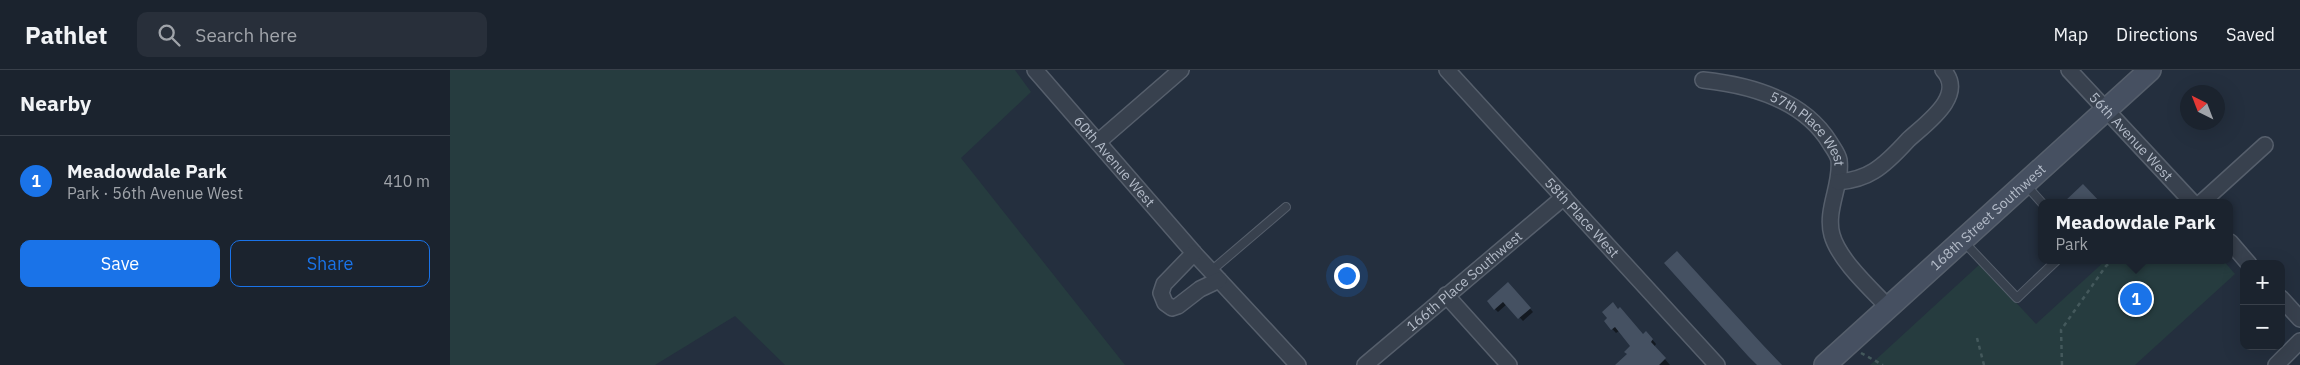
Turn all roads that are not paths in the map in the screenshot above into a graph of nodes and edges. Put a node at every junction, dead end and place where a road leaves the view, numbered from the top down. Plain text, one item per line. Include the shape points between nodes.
1 (1035, 70) edge
2 (1181, 70) edge
3 (1447, 70) edge
4 (1943, 70) edge
5 (2069, 70) edge
6 (2150, 70) edge
7 (1703, 80) dead end
8 (2105, 110) junction
9 (1098, 142) junction
10 (2265, 145) dead end
11 (1838, 182) junction
12 (2024, 183) junction
13 (1564, 197) junction
14 (2038, 199) edge
15 (2189, 199) edge
16 (2205, 199) edge
17 (1286, 207) dead end
18 (1961, 240) junction
19 (2233, 245) edge
20 (1194, 253) junction
21 (2246, 260) edge
22 (2053, 264) edge
23 (1215, 275) junction
24 (1446, 295) junction
25 (2285, 302) edge
26 (1888, 307) junction
27 (2300, 319) edge
28 (2300, 341) edge
29 (1298, 365) edge
30 (1365, 365) edge
31 (1509, 365) edge
32 (1717, 365) edge
33 (1825, 365) edge
34 (2276, 365) edge

1 - 9 street, 60th Avenue West
2 - 9 street
3 - 13 street, 58th Place West
4 - 11 street via 1948,76 1949,95 1936,117 1874,171 1850,181
5 - 8 street, 56th Avenue West
6 - 8 main road, 168th Street Southwest
7 - 11 street, 57th Place West via 1765,93 1807,116 1822,130 1839,158
8 - 12 main road, 168th Street Southwest
8 - 15 street, 56th Avenue West
9 - 20 street, 60th Avenue West
10 - 16 street
11 - 26 street, 57th Place West via 1831,215 1832,235 1855,271
12 - 14 lane
12 - 18 main road, 168th Street Southwest
13 - 24 street, 166th Place Southwest
13 - 32 street, 58th Place West
17 - 23 lane
18 - 22 lane via 2017,298
18 - 26 main road, 168th Street Southwest
19 - 21 street
20 - 23 street, 60th Avenue West
20 - 23 street via 1164,284 1161,293 1165,302 1172,308 1178,306
23 - 29 street, 60th Avenue West
24 - 30 street, 166th Place Southwest
24 - 31 street
25 - 27 street
26 - 33 main road, 168th Street Southwest
28 - 34 street

